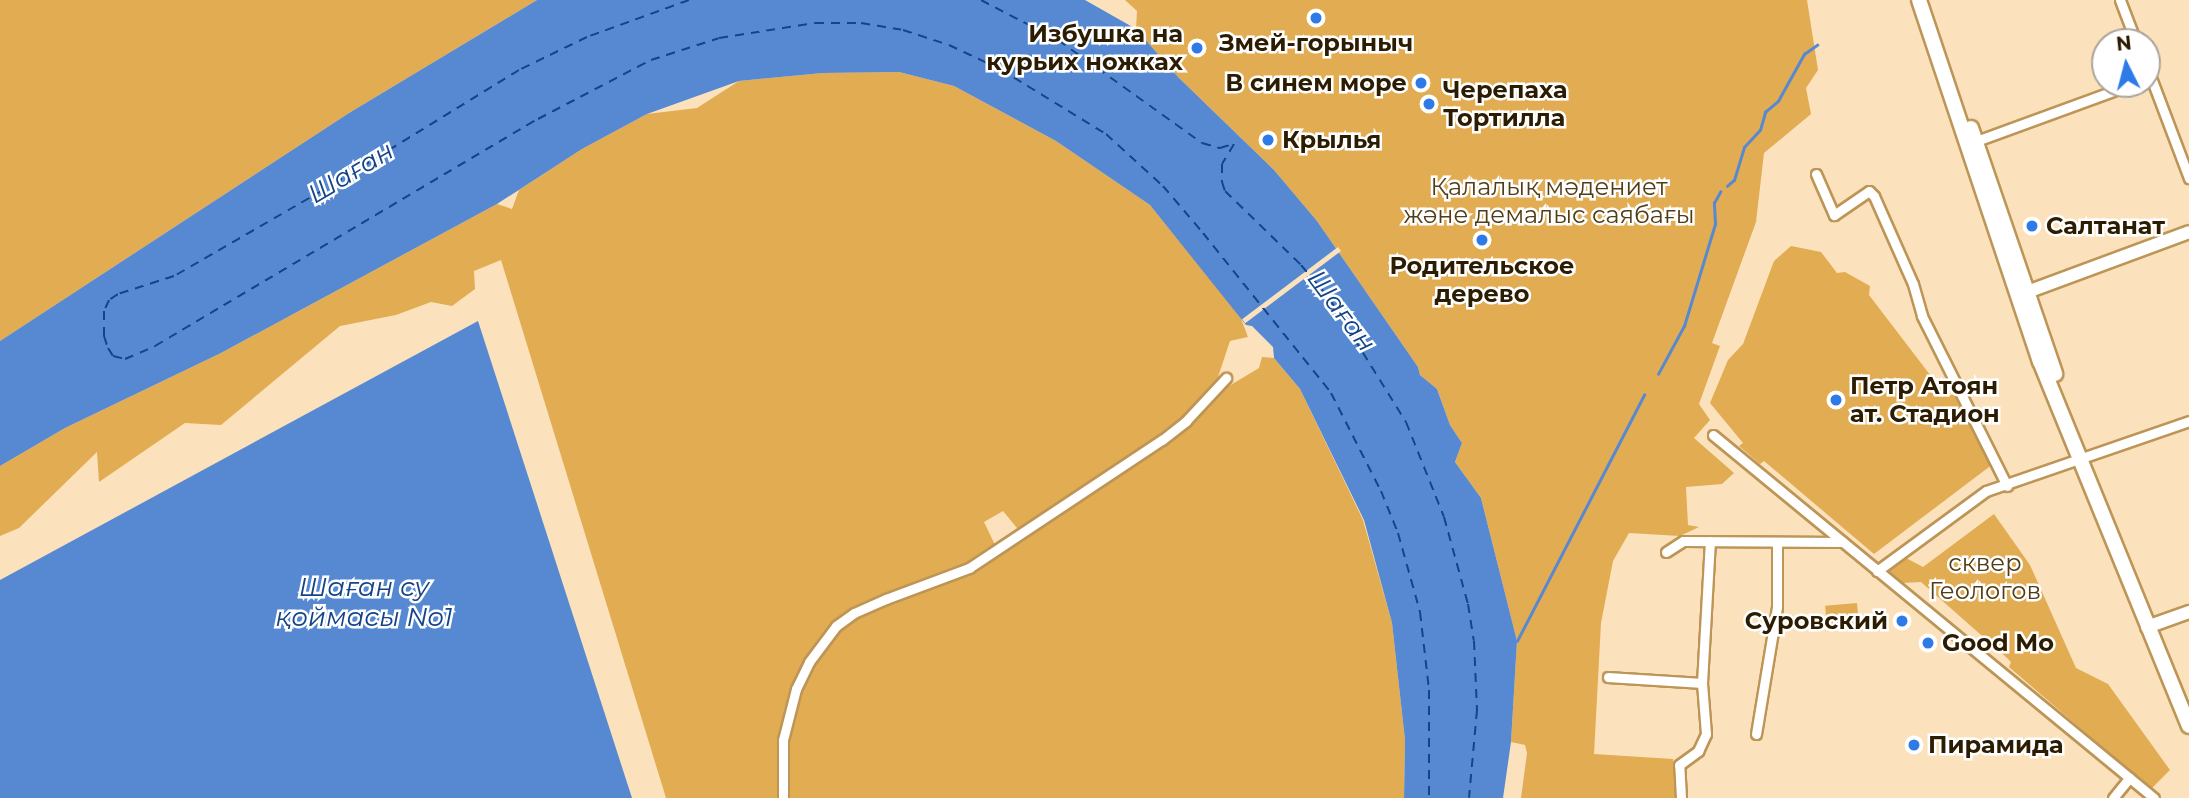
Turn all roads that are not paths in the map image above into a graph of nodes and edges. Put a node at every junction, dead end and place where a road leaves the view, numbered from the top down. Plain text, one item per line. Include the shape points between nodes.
1 (1919, 0) edge
2 (1928, 0) edge
3 (2120, 0) edge
4 (2131, 28) edge
5 (2094, 98) edge
6 (2157, 98) edge
7 (1971, 143) junction
8 (1816, 174) dead end
9 (2189, 178) edge
10 (2189, 232) edge
11 (2022, 293) junction
12 (1226, 378) dead end
13 (2189, 421) edge
14 (1713, 435) dead end
15 (2082, 458) junction
16 (2007, 485) junction
17 (1710, 541) junction
18 (1843, 542) junction
19 (1777, 543) junction
20 (1666, 552) dead end
21 (1877, 571) junction
22 (2189, 611) edge
23 (2151, 626) junction
24 (1608, 677) dead end
25 (1702, 683) junction
26 (2189, 706) edge
27 (2189, 726) edge
28 (1756, 734) dead end
29 (2129, 778) junction
30 (783, 798) edge
31 (1681, 798) edge
32 (2113, 798) edge
33 (2154, 798) edge

1 - 7 main road
2 - 7 main road
3 - 4 street
5 - 7 street
6 - 9 street
7 - 11 main road
8 - 16 street via 1834,215 1869,191 1874,195 1922,316
10 - 11 main road
11 - 15 main road
12 - 30 street via 1162,440 979,562 855,613 836,626 808,662 796,689 783,740
13 - 15 street
14 - 18 street
15 - 16 street
15 - 23 main road
16 - 21 street via 1986,491
17 - 19 street
17 - 20 street via 1683,541
17 - 25 street
18 - 19 street
18 - 21 street
19 - 28 street via 1777,607
21 - 29 street
22 - 23 main road
23 - 26 main road
23 - 27 main road
24 - 25 street
25 - 31 street via 1706,734 1698,751 1679,765
29 - 32 street
29 - 33 street

